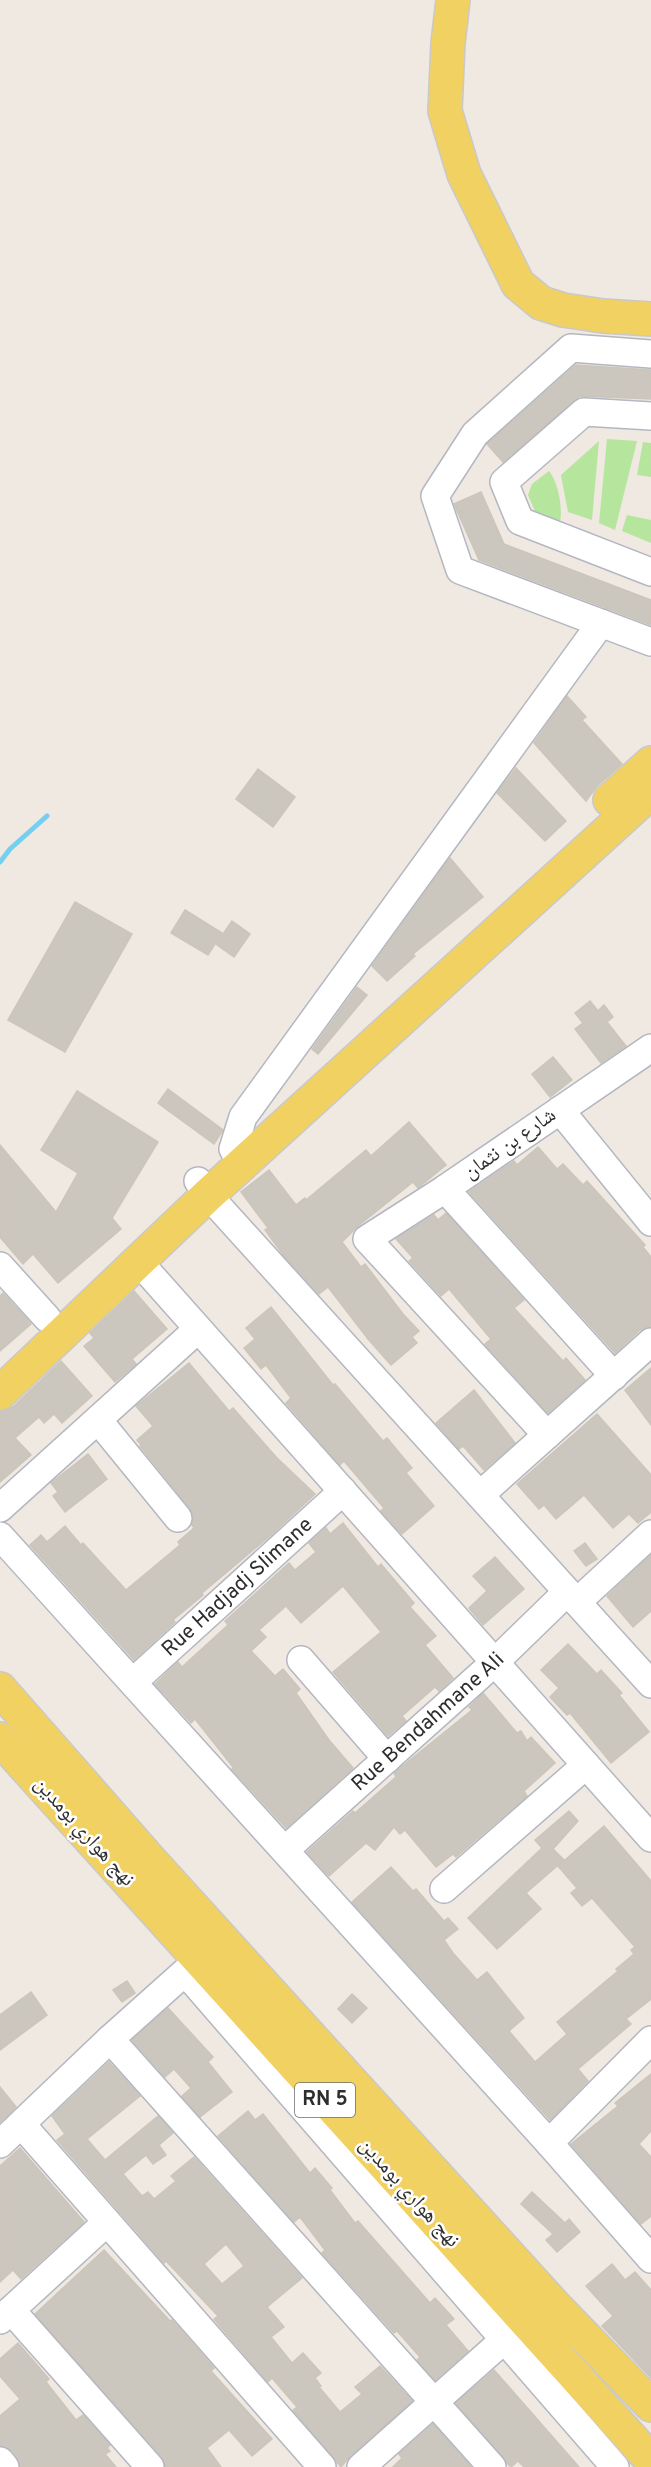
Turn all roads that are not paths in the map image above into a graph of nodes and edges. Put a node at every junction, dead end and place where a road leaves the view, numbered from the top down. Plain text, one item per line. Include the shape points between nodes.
1 (453, 0) edge
2 (474, 0) edge
3 (447, 43) junction
4 (651, 320) edge
5 (651, 354) edge
6 (651, 416) edge
7 (651, 572) edge
8 (601, 623) junction
9 (651, 642) edge
10 (651, 763) edge
11 (651, 792) edge
12 (651, 1048) edge
13 (560, 1110) junction
14 (233, 1149) junction
15 (203, 1188) junction
16 (445, 1189) junction
17 (651, 1222) edge
18 (139, 1262) junction
19 (0, 1266) edge
20 (46, 1318) junction
21 (198, 1329) junction
22 (651, 1342) edge
23 (0, 1361) edge
24 (614, 1376) junction
25 (0, 1393) edge
26 (98, 1420) junction
27 (547, 1435) junction
28 (343, 1491) junction
29 (480, 1495) junction
30 (0, 1508) edge
31 (178, 1518) dead end
32 (651, 1534) edge
33 (0, 1536) edge
34 (572, 1597) junction
35 (302, 1660) dead end
36 (495, 1662) junction
37 (133, 1682) junction
38 (651, 1684) edge
39 (0, 1689) edge
40 (0, 1739) edge
41 (387, 1759) junction
42 (586, 1765) junction
43 (651, 1838) edge
44 (285, 1850) junction
45 (444, 1889) dead end
46 (190, 1904) junction
47 (168, 1928) junction
48 (185, 1972) junction
49 (110, 2039) junction
50 (651, 2040) edge
51 (22, 2125) junction
52 (549, 2143) junction
53 (0, 2145) edge
54 (107, 2222) junction
55 (648, 2250) edge
56 (6, 2315) edge
57 (505, 2339) junction
58 (434, 2403) junction
59 (651, 2405) edge
60 (651, 2460) edge
61 (0, 2461) edge
62 (5, 2467) edge
63 (150, 2467) edge
64 (322, 2467) edge
65 (361, 2467) edge
66 (492, 2467) edge
67 (615, 2467) edge

1 - 3 main road
2 - 3 main road
3 - 4 main road via 445,111 452,140 464,174 518,284 541,303 563,310
5 - 8 street via 571,348 475,434 435,496 460,570
6 - 7 street via 584,412 504,482 520,521
8 - 9 street
8 - 14 street via 243,1117
10 - 14 main road
11 - 15 main road
12 - 13 street, شارع بن نثمان
13 - 16 street, شارع بن نثمان
13 - 17 street
14 - 15 main road
15 - 18 main road
15 - 20 main road
15 - 29 street
16 - 24 street
16 - 27 street, شارع بن نثمان via 368,1239
18 - 21 street
18 - 25 main road
19 - 20 street
20 - 23 main road
21 - 26 street
21 - 28 street
22 - 24 street
24 - 27 street
26 - 30 street
26 - 31 street
27 - 29 street
28 - 36 street
28 - 37 street, Rue Hadjadj Slimane
29 - 34 street
32 - 34 street, Rue Bendahmane Ali
33 - 37 street
34 - 36 street, Rue Bendahmane Ali
34 - 38 street
35 - 41 street
36 - 41 street, Rue Bendahmane Ali
36 - 42 street
37 - 44 street
39 - 46 main road, نهج هواري بومدين / RN 5
40 - 47 main road, نهج هواري بومدين / RN 5
41 - 44 street, Rue Bendahmane Ali
42 - 43 street
42 - 45 street
44 - 52 street
46 - 47 street
46 - 59 main road, نهج هواري بومدين / RN 5 via 554,2305
47 - 48 street
47 - 60 main road, نهج هواري بومدين / RN 5
48 - 49 street
48 - 57 street
49 - 51 street
49 - 58 street
50 - 52 street
51 - 53 street
51 - 54 street
52 - 55 street
54 - 56 street
54 - 64 street
56 - 63 street
57 - 58 street
57 - 67 street
58 - 65 street
58 - 66 street
61 - 62 street

